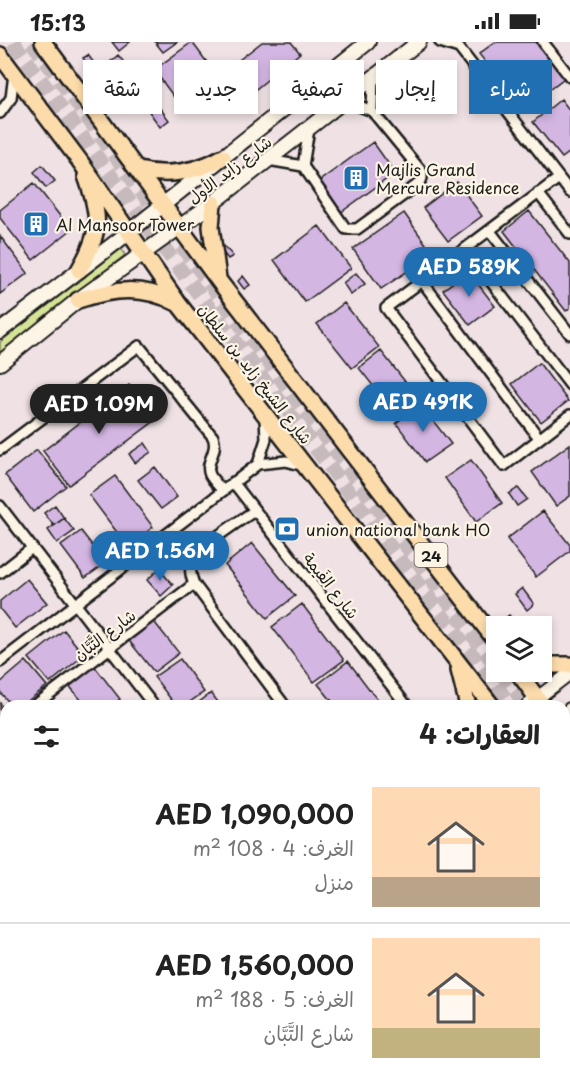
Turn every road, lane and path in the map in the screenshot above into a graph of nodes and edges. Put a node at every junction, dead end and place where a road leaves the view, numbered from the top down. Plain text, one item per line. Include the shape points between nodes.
1 (43, 42) edge
2 (368, 42) edge
3 (419, 42) edge
4 (440, 42) edge
5 (543, 42) edge
6 (459, 45) edge
7 (0, 55) edge
8 (14, 72) junction
9 (570, 77) edge
10 (372, 78) junction
11 (364, 84) edge
12 (364, 108) edge
13 (372, 111) junction
14 (0, 113) edge
15 (327, 114) edge
16 (309, 129) junction
17 (223, 158) junction
18 (79, 160) junction
19 (268, 160) junction
20 (303, 166) junction
21 (138, 170) junction
22 (559, 178) junction
23 (570, 192) edge
24 (538, 193) junction
25 (213, 203) junction
26 (163, 205) junction
27 (178, 226) junction
28 (489, 231) junction
29 (129, 232) junction
30 (570, 234) edge
31 (466, 249) junction
32 (143, 252) junction
33 (79, 270) junction
34 (219, 281) junction
35 (422, 281) junction
36 (78, 300) junction
37 (178, 303) junction
38 (4, 325) edge
39 (570, 334) edge
40 (0, 363) edge
41 (570, 385) edge
42 (265, 414) junction
43 (570, 415) edge
44 (539, 438) junction
45 (0, 450) edge
46 (258, 464) junction
47 (307, 466) junction
48 (233, 482) junction
49 (223, 491) junction
50 (0, 506) edge
51 (255, 511) junction
52 (32, 548) junction
53 (0, 573) edge
54 (194, 584) junction
55 (75, 604) junction
56 (486, 628) edge
57 (109, 648) junction
58 (0, 662) edge
59 (456, 662) junction
60 (552, 665) edge
61 (570, 665) edge
62 (570, 673) edge
63 (524, 682) edge
64 (42, 700) edge
65 (149, 700) edge
66 (281, 700) edge
67 (402, 700) edge
68 (466, 700) edge
69 (487, 700) edge
70 (534, 700) edge
71 (540, 700) edge

1 - 21 main road, شارع الشيخ زايد بن سلطان / 24
2 - 17 main road, شارع زايد الأول
3 - 10 main road, شارع زايد الأول
4 - 6 street
5 - 9 street
6 - 22 street
7 - 8 main road, شارع الشيخ زايد بن سلطان
8 - 14 street via 11,98
8 - 18 main road, شارع الشيخ زايد بن سلطان
10 - 11 main road, شارع زايد الأول
10 - 13 street
12 - 13 street
13 - 20 street via 422,172 420,183 351,230 346,229
15 - 16 main road, شارع زايد الأول
16 - 19 main road, شارع زايد الأول
16 - 20 street
17 - 21 main road via 183,172
17 - 26 main road, شارع زايد الأول
18 - 29 main road, شارع الشيخ زايد بن سلطان
18 - 33 main road via 98,230
19 - 20 street
19 - 25 main road, شارع زايد الأول
21 - 26 main road, شارع الشيخ زايد بن سلطان / 24
22 - 23 street
22 - 24 street
24 - 28 street
24 - 30 street
25 - 27 main road, شارع زايد الأول
25 - 34 main road via 211,227
26 - 27 main road, شارع الشيخ زايد بن سلطان / 24
26 - 29 main road, شارع زايد الأول
27 - 32 main road, شارع زايد الأول
27 - 34 main road, شارع الشيخ زايد بن سلطان / 24
28 - 31 street
28 - 39 street
29 - 32 main road, شارع الشيخ زايد بن سلطان
29 - 33 main road, شارع زايد الأول
31 - 35 street
31 - 41 street
32 - 36 main road, شارع زايد الأول
32 - 37 main road, شارع الشيخ زايد بن سلطان
33 - 38 main road, شارع زايد الأول
34 - 56 main road, شارع الشيخ زايد بن سلطان / 24
35 - 44 street
35 - 44 street via 386,308 504,466
36 - 37 main road via 139,290
36 - 40 main road, شارع زايد الأول
37 - 42 main road, شارع الشيخ زايد بن سلطان
42 - 46 street via 266,439
42 - 47 main road, شارع الشيخ زايد بن سلطان
43 - 44 street
45 - 49 street via 139,346 213,436 215,450 209,471
46 - 47 street via 286,461
46 - 48 street
47 - 59 main road, شارع الشيخ زايد بن سلطان
48 - 49 street
48 - 51 street, شارع الفَيمة
49 - 55 street
50 - 52 street
51 - 54 street via 197,553 190,568
51 - 67 street, شارع الفَيمة
52 - 53 street
52 - 55 street
54 - 57 street, شارع التَّبَّان
54 - 66 street
55 - 57 street
55 - 58 street
57 - 64 street, شارع التَّبَّان
57 - 65 street
59 - 68 main road
59 - 69 main road, شارع الشيخ زايد بن سلطان
60 - 61 main road
62 - 71 street
63 - 70 main road

